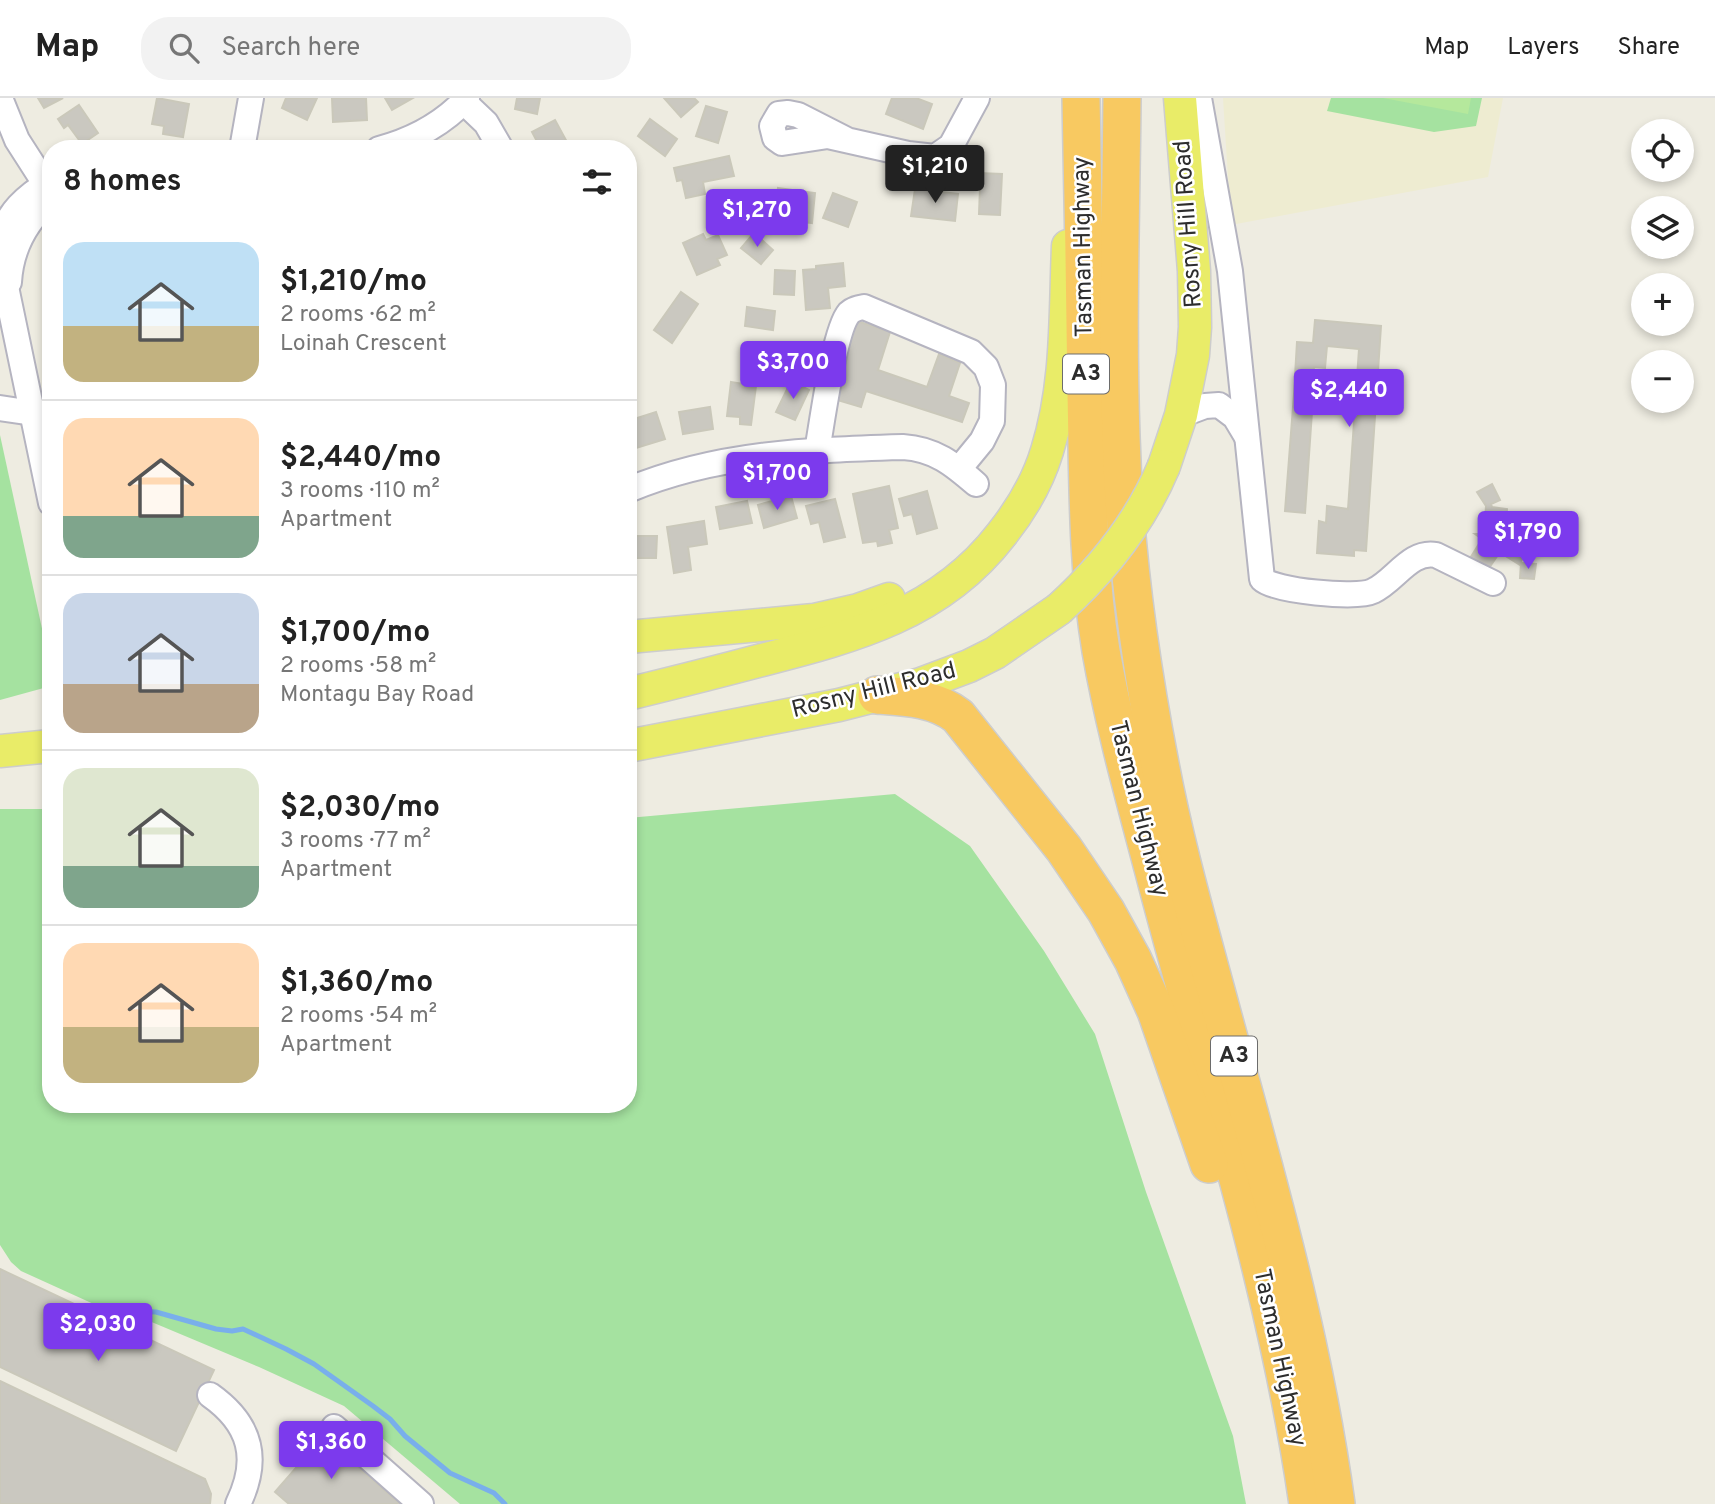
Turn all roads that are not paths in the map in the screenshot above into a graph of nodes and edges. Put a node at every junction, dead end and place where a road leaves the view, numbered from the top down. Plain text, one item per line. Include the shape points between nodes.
1 (251, 98) edge
2 (976, 98) edge
3 (1079, 98) edge
4 (1122, 98) edge
5 (1181, 98) edge
6 (1199, 98) edge
7 (466, 100) edge
8 (1, 105) edge
9 (847, 139) dead end
10 (244, 140) edge
11 (406, 140) edge
12 (496, 140) edge
13 (42, 172) edge
14 (42, 189) edge
15 (42, 200) edge
16 (0, 242) edge
17 (0, 258) edge
18 (10, 300) junction
19 (0, 395) edge
20 (31, 403) junction
21 (0, 408) edge
22 (1056, 415) junction
23 (1181, 415) junction
24 (1247, 437) junction
25 (817, 451) junction
26 (42, 458) edge
27 (637, 487) edge
28 (1493, 583) dead end
29 (637, 636) edge
30 (637, 692) edge
31 (877, 695) junction
32 (42, 727) edge
33 (0, 731) edge
34 (637, 744) edge
35 (42, 747) edge
36 (0, 751) edge
37 (42, 766) edge
38 (0, 769) edge
39 (211, 1395) dead end
40 (334, 1427) dead end
41 (1296, 1428) junction
42 (240, 1499) edge
43 (421, 1504) edge
44 (1308, 1504) edge
45 (1336, 1504) edge

1 - 10 street
2 - 9 street via 951,146 935,157
3 - 22 main road, Tasman Highway / A3 via 1073,107 1066,338
3 - 41 highway, Tasman Highway / A3 via 1088,503 1101,650 1132,792 1244,1208
4 - 45 highway, Tasman Highway / A3 via 1121,436 1135,607 1179,855 1290,1271 1318,1389
5 - 23 main road, Rosny Hill Road via 1195,299 1193,355
6 - 24 street via 1230,271
7 - 11 street via 431,128
7 - 12 street
8 - 13 street
14 - 16 street via 16,208
15 - 18 street via 16,248
17 - 18 street
18 - 20 street
19 - 20 street
20 - 21 street
20 - 26 street
22 - 29 main road via 1038,461 1004,514 970,551 911,590 832,617
22 - 30 main road via 1040,469 1010,524 976,564 931,600 831,643
23 - 24 street via 1219,405 1235,416
23 - 31 main road, Rosny Hill Road, bridge via 1147,501 1114,551 1059,609 970,666
24 - 28 street via 1260,574 1267,584 1369,593 1428,553
25 - 25 street via 914,448 939,455 967,476 992,421 993,385 986,367 971,352 864,307 855,309 840,331
25 - 27 street via 732,459
31 - 34 main road, Rosny Hill Road
31 - 41 highway via 928,701 958,716 1064,849 1106,911 1160,1021
32 - 33 main road
35 - 36 main road
37 - 38 main road
39 - 42 street via 232,1412 246,1439 251,1465
40 - 43 street
41 - 44 highway, Tasman Highway / A3

